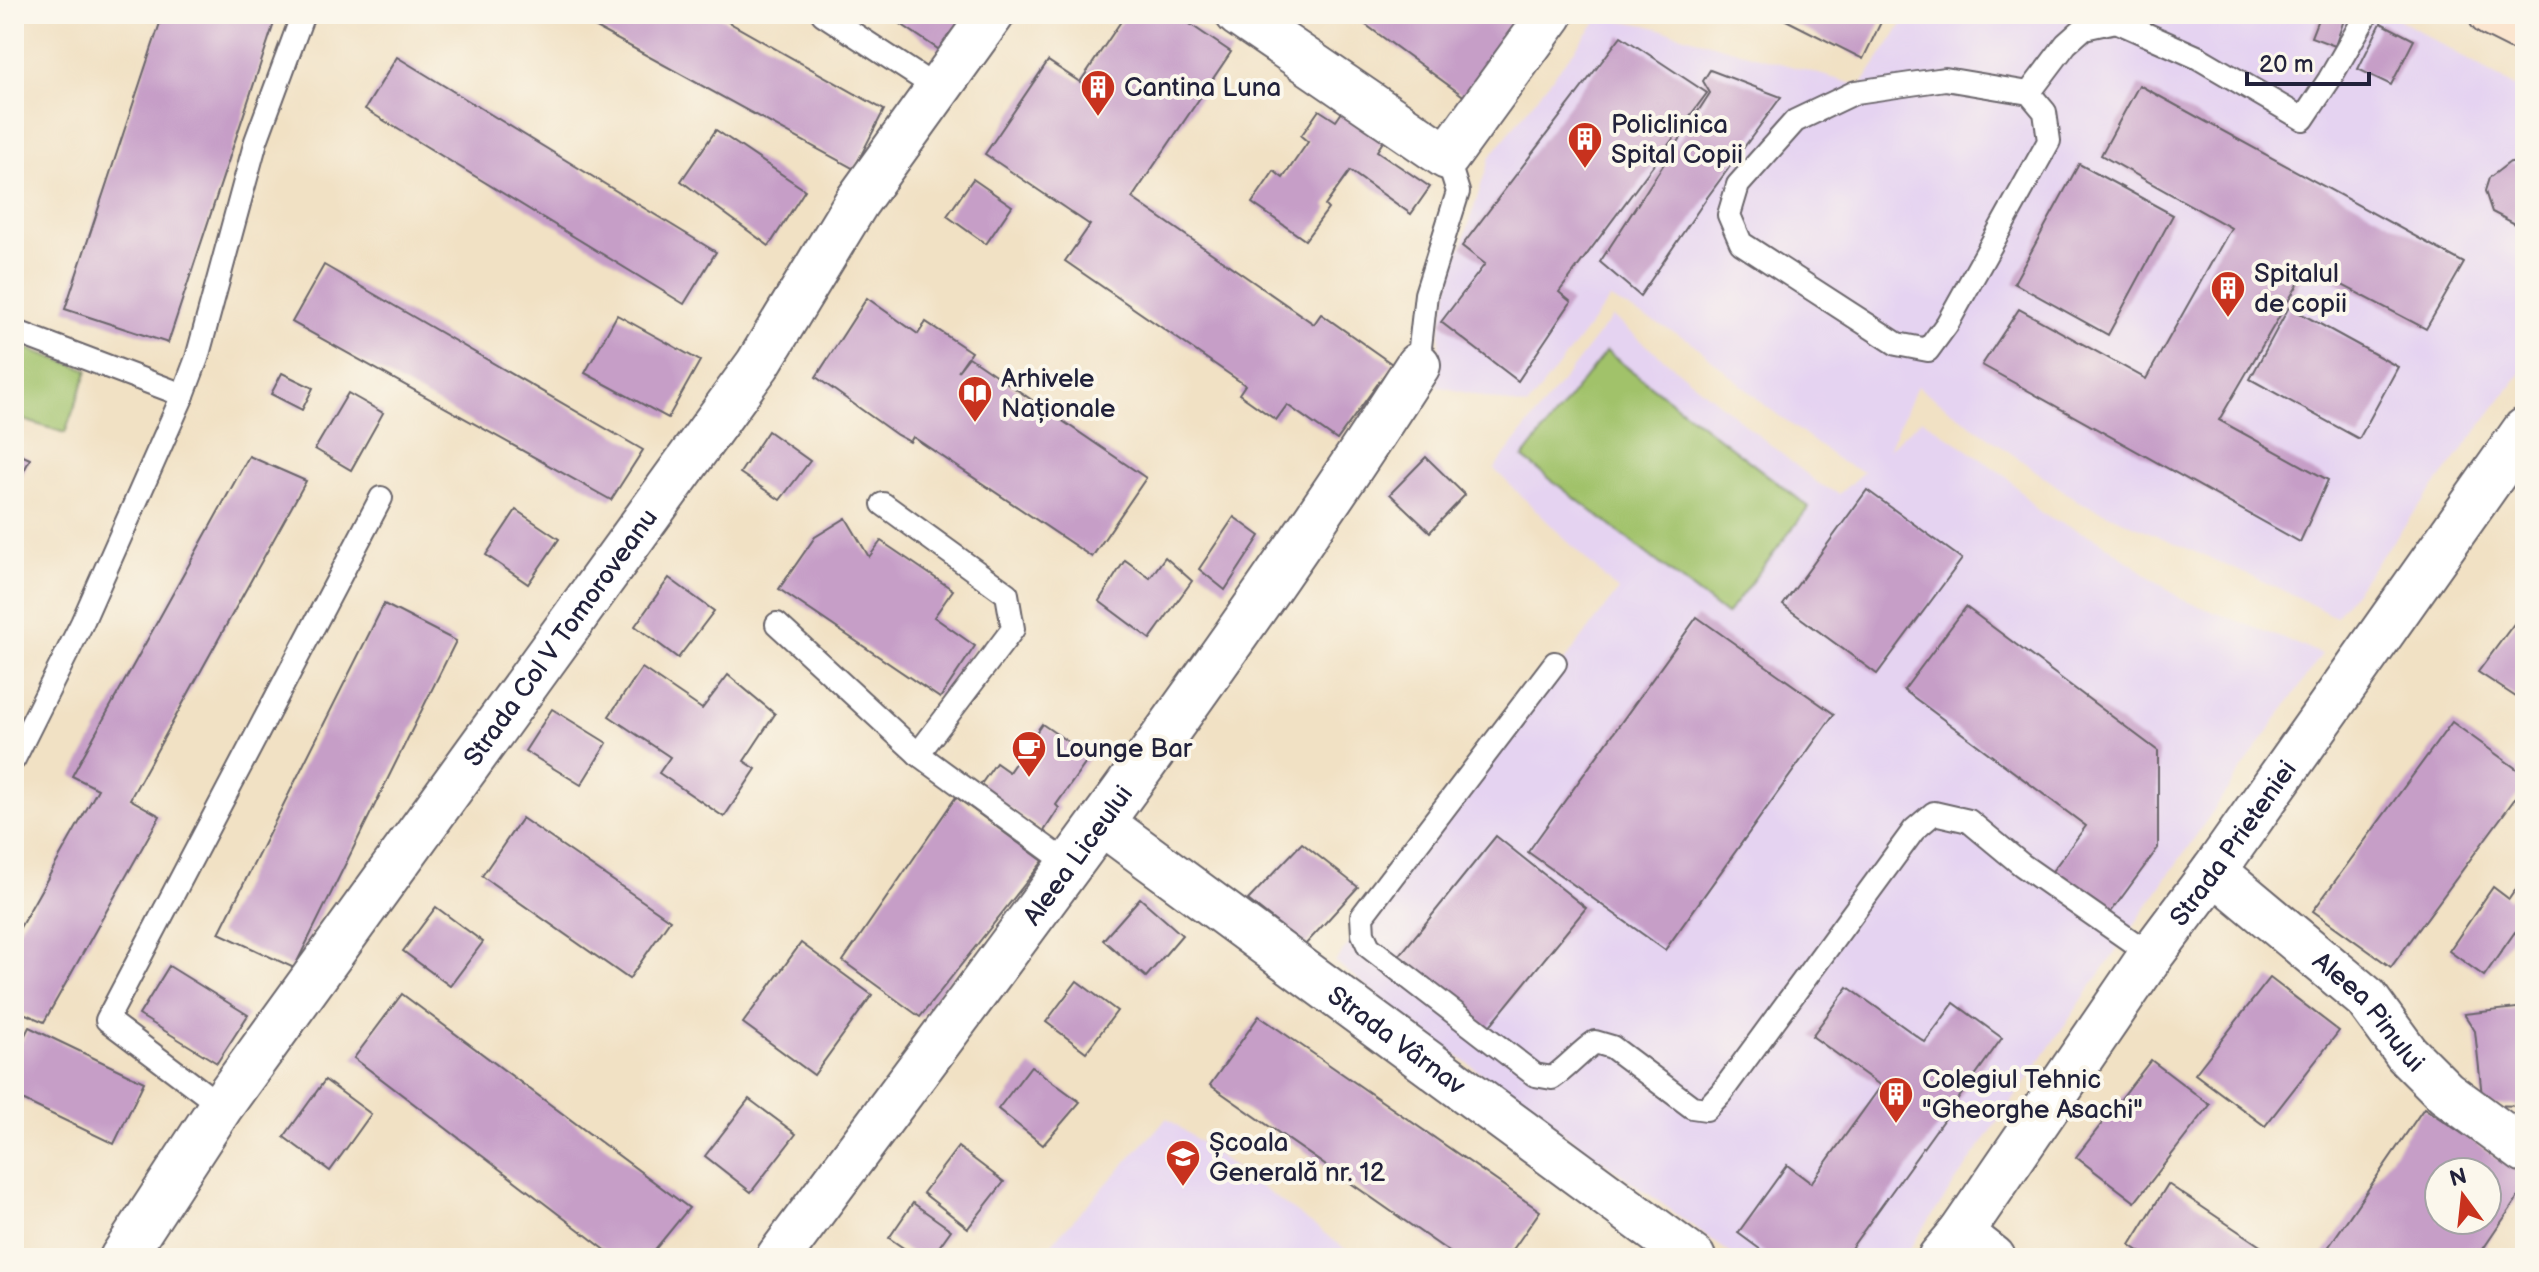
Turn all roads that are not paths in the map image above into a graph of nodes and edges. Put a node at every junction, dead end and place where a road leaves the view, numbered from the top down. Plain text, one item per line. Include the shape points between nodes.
1 (303, 14) edge
2 (823, 14) edge
3 (992, 14) edge
4 (1238, 14) edge
5 (1551, 14) edge
6 (2367, 14) edge
7 (2491, 14) edge
8 (2525, 31) edge
9 (938, 89) junction
10 (2029, 93) junction
11 (1447, 157) junction
12 (14, 331) edge
13 (1418, 365) joint
14 (183, 395) junction
15 (2525, 430) edge
16 (381, 498) dead end
17 (883, 504) dead end
18 (777, 624) dead end
19 (1555, 663) dead end
20 (918, 754) junction
21 (14, 759) edge
22 (1102, 823) junction
23 (1070, 865) junction
24 (2214, 871) junction
25 (2151, 955) junction
26 (221, 1106) junction
27 (2525, 1151) edge
28 (1965, 1250) edge
29 (122, 1258) edge
30 (778, 1258) edge
31 (1693, 1258) edge

1 - 14 lane via 256,141
2 - 9 lane
3 - 9 street, Strada Col V Tomoroveanu
4 - 11 street
5 - 11 street
6 - 10 lane via 2303,119 2197,57 2116,21 2084,28
7 - 8 main road
9 - 26 street, Strada Col V Tomoroveanu via 856,203 758,364
10 - 10 lane via 1945,79 1856,92 1795,121 1738,185 1729,215 1741,243 1897,344 1928,350 2049,141 2045,112
11 - 13 lane via 1458,192 1426,294
12 - 14 lane
13 - 22 street, Aleea Liceului via 1335,494
14 - 21 lane via 82,623
15 - 24 street, Strada Prieteniei
16 - 26 lane via 107,1020
17 - 20 lane via 1007,594 1013,629
18 - 20 lane
19 - 25 lane via 1362,916 1369,947 1535,1075 1552,1078 1595,1042 1612,1047 1692,1107 1706,1109 1914,830 1934,813 1969,821 2022,865
20 - 23 lane
22 - 23 street, Aleea Liceului
22 - 31 street, Strada Vârnav
23 - 30 street, Aleea Liceului
24 - 25 street, Strada Prieteniei
24 - 27 street, Aleea Pinului via 2366,998 2407,1054 2445,1092
25 - 28 street, Strada Prieteniei
26 - 29 street, Strada Col V Tomoroveanu

